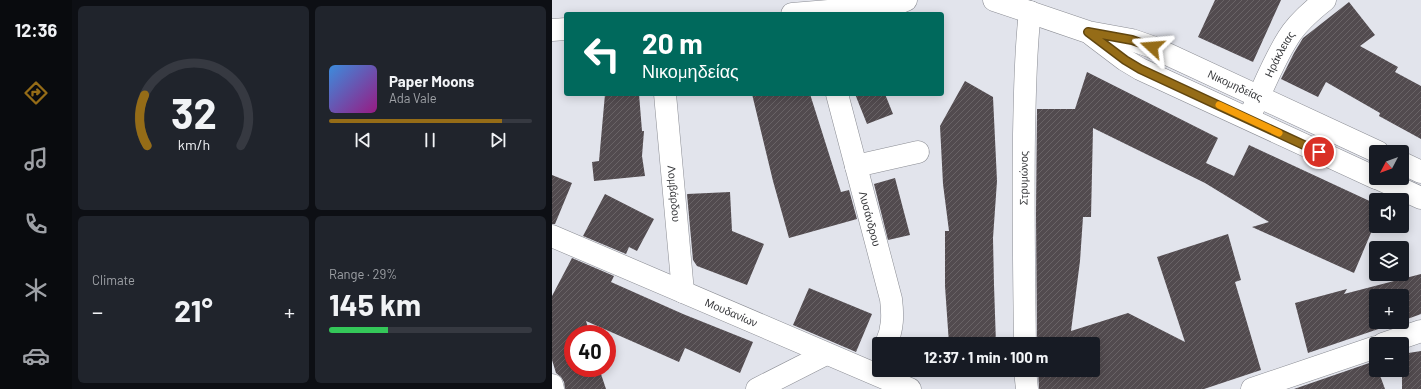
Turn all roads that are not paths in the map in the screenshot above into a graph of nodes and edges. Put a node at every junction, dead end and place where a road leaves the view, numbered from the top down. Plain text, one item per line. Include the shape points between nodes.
1 (906, 0) edge
2 (994, 0) edge
3 (1323, 0) edge
4 (828, 12) edge
5 (1030, 12) junction
6 (564, 29) edge
7 (552, 30) edge
8 (1088, 32) junction
9 (665, 96) edge
10 (838, 96) edge
11 (1259, 96) junction
12 (1249, 119) junction
13 (1369, 148) edge
14 (918, 152) dead end
15 (856, 166) junction
16 (1409, 166) edge
17 (1421, 172) edge
18 (1369, 175) edge
19 (1392, 185) edge
20 (1421, 198) edge
21 (552, 236) edge
22 (683, 292) junction
23 (1421, 331) edge
24 (888, 337) edge
25 (1025, 337) edge
26 (1403, 337) edge
27 (1369, 348) edge
28 (826, 354) junction
29 (872, 367) edge
30 (891, 377) edge
31 (1026, 377) edge
32 (552, 385) edge
33 (553, 389) edge
34 (757, 389) edge
35 (910, 389) edge
36 (1027, 389) edge
37 (1252, 389) edge

1 - 4 street via 876,8
2 - 5 street, Νικομηδείας
3 - 11 street, Ηράκλειας via 1298,24 1288,38
5 - 8 street, Νικομηδείας
5 - 25 street, Στρυμώνος via 1025,116
6 - 7 street
8 - 11 street, Νικομηδείας via 1132,40 1152,47
8 - 12 street, Νικομηδείας via 1140,69
9 - 22 street, Λομβάρδου
10 - 15 street, Λυσάνδρου
11 - 12 street, Ηράκλειας
11 - 13 street, Νικομηδείας
12 - 18 street, Νικομηδείας
14 - 15 street
15 - 24 street, Λυσάνδρου via 891,299 893,312
16 - 17 street
19 - 20 street, Νικομηδείας
21 - 22 street, Μουδανίων
22 - 28 street, Μουδανίων
23 - 26 street
27 - 37 street
28 - 29 street, Μουδανίων
28 - 34 street
30 - 35 street, Μουδανίων
31 - 36 street
32 - 33 street

